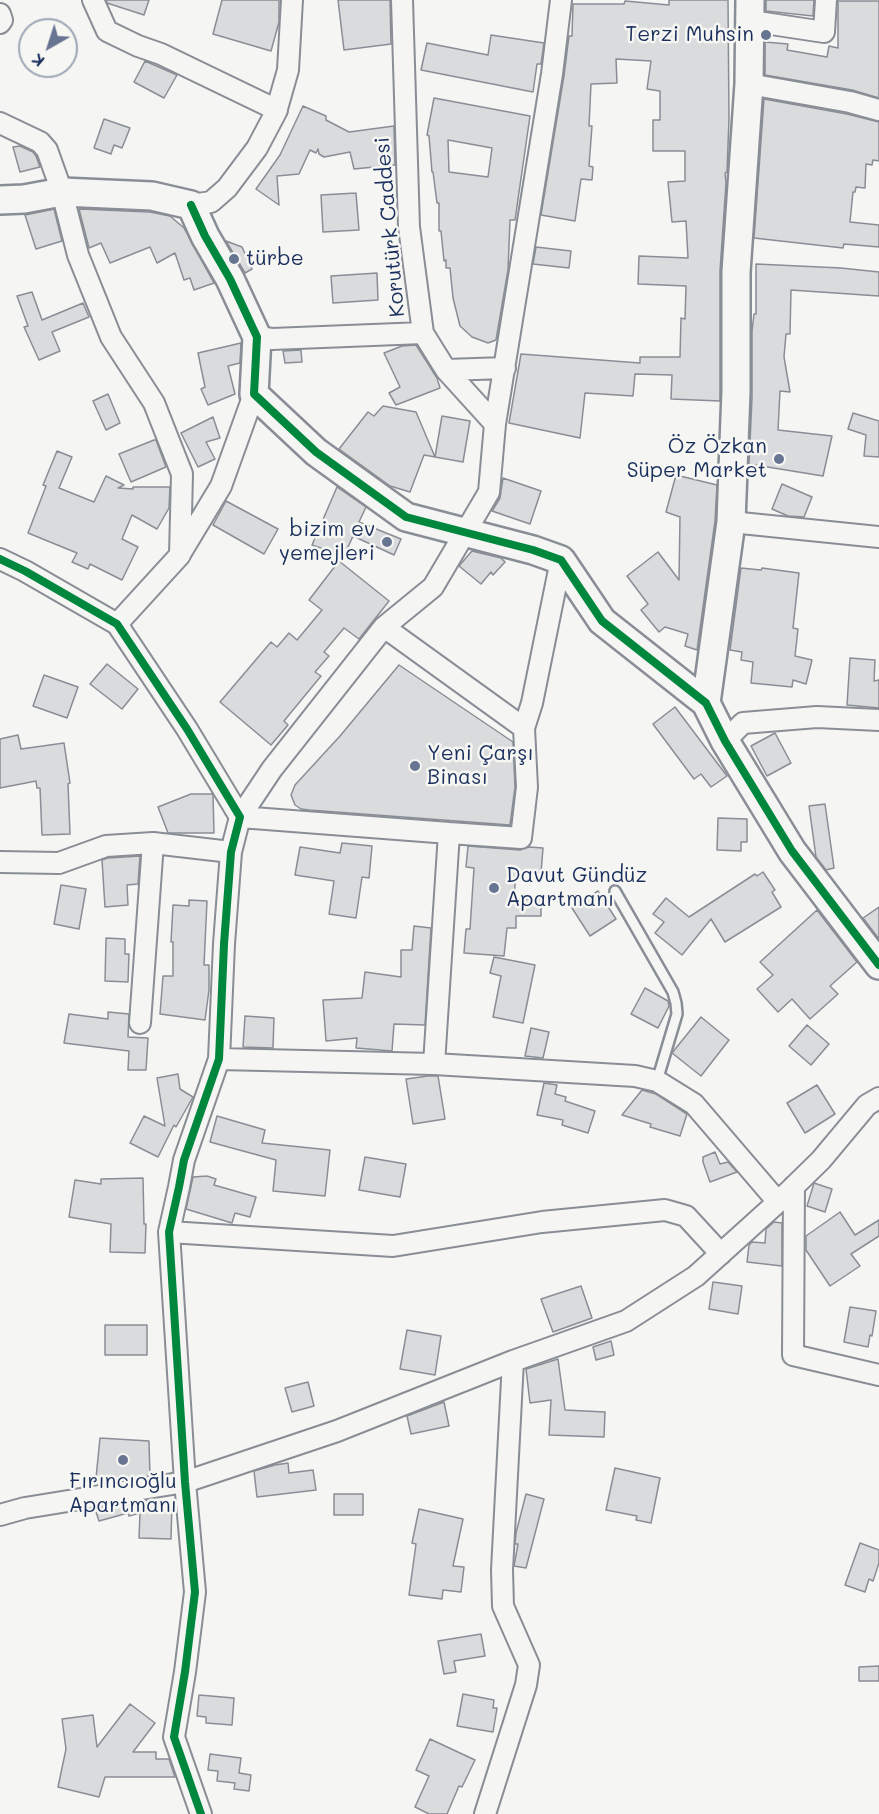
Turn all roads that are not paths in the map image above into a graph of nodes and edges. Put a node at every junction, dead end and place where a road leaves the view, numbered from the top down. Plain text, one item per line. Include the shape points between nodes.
1 (292, 0) edge
2 (402, 0) edge
3 (561, 0) edge
4 (826, 0) edge
5 (98, 4) edge
6 (751, 11) edge
7 (0, 14) edge
8 (0, 23) edge
9 (749, 84) junction
10 (277, 110) junction
11 (879, 110) edge
12 (0, 123) edge
13 (62, 192) junction
14 (0, 200) edge
15 (191, 205) junction
16 (423, 333) junction
17 (257, 337) junction
18 (505, 368) junction
19 (446, 370) junction
20 (254, 394) junction
21 (495, 424) junction
22 (731, 522) junction
23 (466, 533) junction
24 (879, 537) edge
25 (180, 555) junction
26 (0, 559) edge
27 (561, 560) junction
28 (117, 624) junction
29 (384, 627) junction
30 (706, 703) junction
31 (879, 720) edge
32 (524, 728) junction
33 (725, 741) junction
34 (240, 818) junction
35 (449, 833) junction
36 (153, 843) junction
37 (231, 852) junction
38 (0, 862) edge
39 (615, 891) dead end
40 (879, 965) edge
41 (140, 1023) dead end
42 (219, 1059) junction
43 (434, 1064) junction
44 (657, 1081) junction
45 (879, 1098) edge
46 (794, 1186) junction
47 (778, 1202) junction
48 (169, 1232) junction
49 (721, 1254) junction
50 (513, 1361) junction
51 (879, 1375) edge
52 (185, 1482) junction
53 (0, 1515) edge
54 (201, 1814) edge
55 (485, 1814) edge

1 - 10 street via 288,70
2 - 16 street, Korutürk Caddesi via 410,227
3 - 18 street
4 - 6 street via 825,32
5 - 10 street via 107,31
6 - 9 street
7 - 8 street
9 - 11 street
9 - 22 street via 736,272
10 - 15 street via 257,148 227,188 211,202
12 - 13 street via 40,142 47,150
13 - 14 street
13 - 15 street via 152,196
13 - 25 street via 78,255 111,337 154,403 182,474
15 - 17 street
16 - 17 street
16 - 19 street, Korutürk Caddesi
17 - 20 street
18 - 19 street
18 - 21 street
19 - 21 street, Korutürk Caddesi
20 - 23 street via 316,452 406,517
20 - 25 street via 222,486
21 - 23 street via 489,492
22 - 24 street
22 - 30 street
23 - 27 street
23 - 29 street via 434,587
25 - 28 street
26 - 28 street
27 - 30 street via 602,621
27 - 32 street
28 - 34 street
29 - 32 street
29 - 34 street via 272,770
30 - 33 street
31 - 33 street via 817,717 743,723
32 - 35 street via 527,787 521,838
33 - 40 street via 792,851
34 - 35 street
34 - 37 street
35 - 43 street
36 - 37 street
36 - 38 street via 106,846 60,863
36 - 41 street
37 - 42 street
39 - 44 lane via 674,992 677,1014
42 - 43 street
42 - 48 street via 184,1160
43 - 44 street via 635,1076
44 - 47 street via 694,1104
45 - 46 street via 867,1105
46 - 47 street
46 - 51 street via 793,1354
47 - 49 street
48 - 49 street via 393,1246 542,1222 665,1210 686,1216
48 - 52 street
49 - 50 street via 696,1276 626,1321
50 - 52 street via 337,1431
50 - 55 street via 503,1606 529,1665
52 - 53 street
52 - 54 street via 195,1592 174,1737

